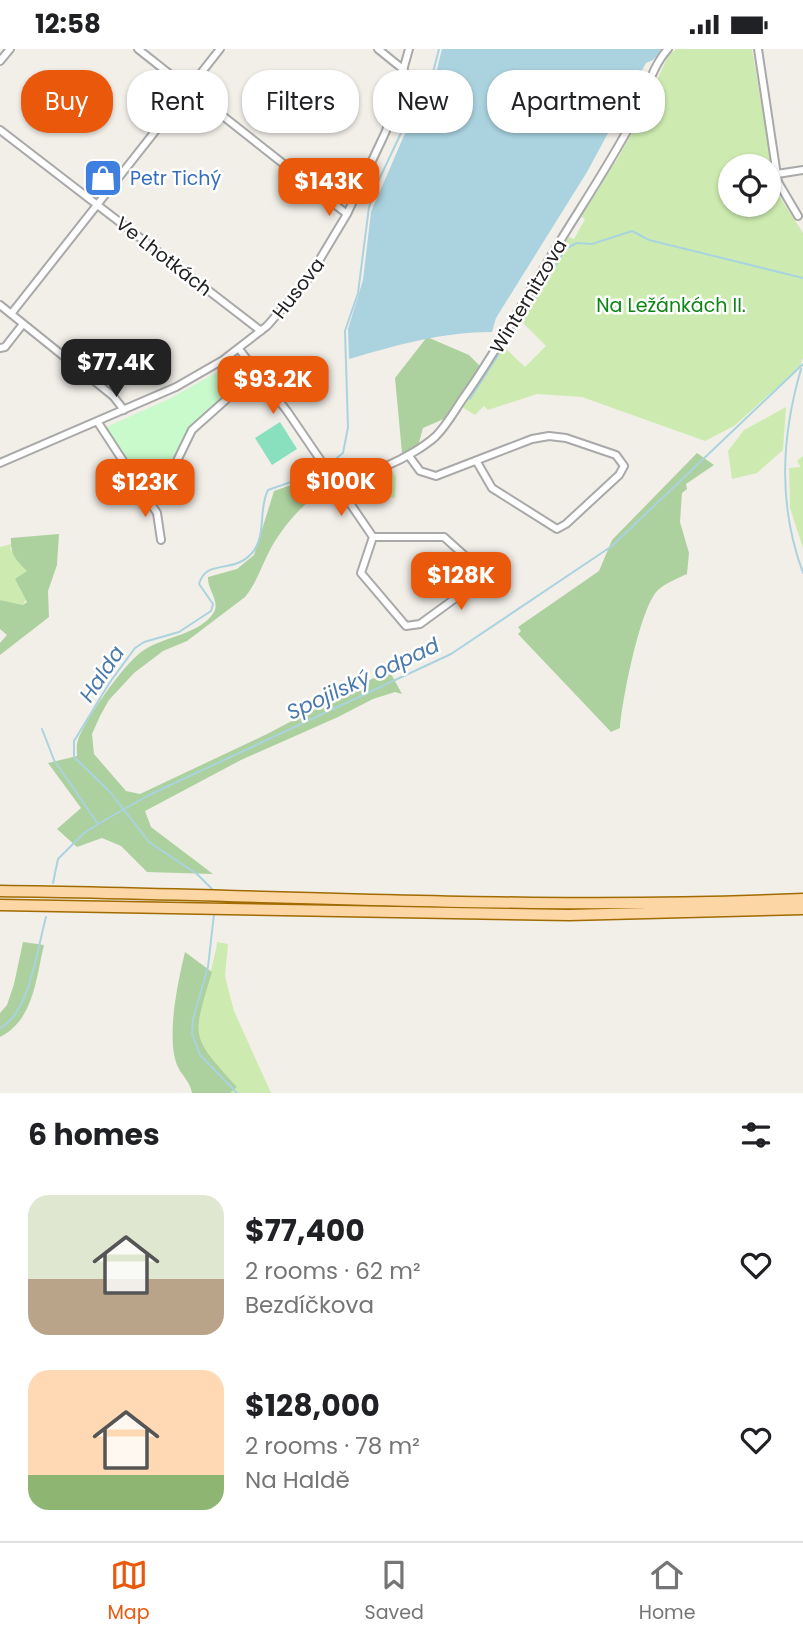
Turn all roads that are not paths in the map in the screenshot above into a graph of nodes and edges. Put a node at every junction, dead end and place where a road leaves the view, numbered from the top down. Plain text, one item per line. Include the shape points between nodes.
1 (9, 49) edge
2 (138, 49) edge
3 (220, 49) edge
4 (377, 49) edge
5 (409, 49) edge
6 (668, 49) edge
7 (758, 49) edge
8 (0, 61) edge
9 (164, 70) edge
10 (203, 70) edge
11 (404, 70) joint
12 (228, 120) edge
13 (0, 130) edge
14 (153, 133) edge
15 (385, 133) edge
16 (774, 154) edge
17 (803, 170) edge
18 (781, 173) edge
19 (781, 189) edge
20 (97, 205) junction
21 (347, 214) junction
22 (798, 216) dead end
23 (0, 305) edge
24 (11, 314) junction
25 (23, 324) junction
26 (261, 331) junction
27 (0, 348) edge
28 (239, 349) junction
29 (257, 372) junction
30 (124, 409) junction
31 (97, 421) junction
32 (409, 456) junction
33 (477, 462) junction
34 (0, 463) edge
35 (330, 473) junction
36 (144, 493) junction
37 (373, 537) junction
38 (161, 540) dead end
39 (0, 891) edge
40 (803, 899) edge
41 (225, 903) junction
42 (0, 905) edge
43 (803, 909) edge

1 - 8 street
2 - 9 street
3 - 10 street
4 - 11 street
5 - 11 street, Husova
6 - 32 street, Winternitzova via 633,121 489,362 437,434
7 - 16 street
12 - 21 street
13 - 20 street, Ve Lhotkách
14 - 20 street
15 - 21 street, Husova
17 - 18 street
19 - 22 street
20 - 24 street
20 - 26 street, Ve Lhotkách
21 - 26 street, Husova via 308,279
23 - 24 street
24 - 25 street
25 - 27 street
25 - 30 street
26 - 28 street, Husova
28 - 29 street
28 - 30 street, Husova via 191,379
29 - 35 street
29 - 36 street via 192,431 174,467
30 - 31 street, Husova
31 - 34 street, Husova
31 - 36 street
32 - 33 street via 431,477
32 - 35 street, Winternitzova via 355,475
33 - 33 street via 532,439 555,436 616,455 624,466 557,529 492,488
35 - 37 street
36 - 38 street via 159,517
37 - 37 street via 361,573 405,626 420,624 479,581 475,565 444,537
39 - 41 main road via 183,895
40 - 41 main road via 559,905
41 - 42 main road via 183,908
41 - 43 main road via 556,915

